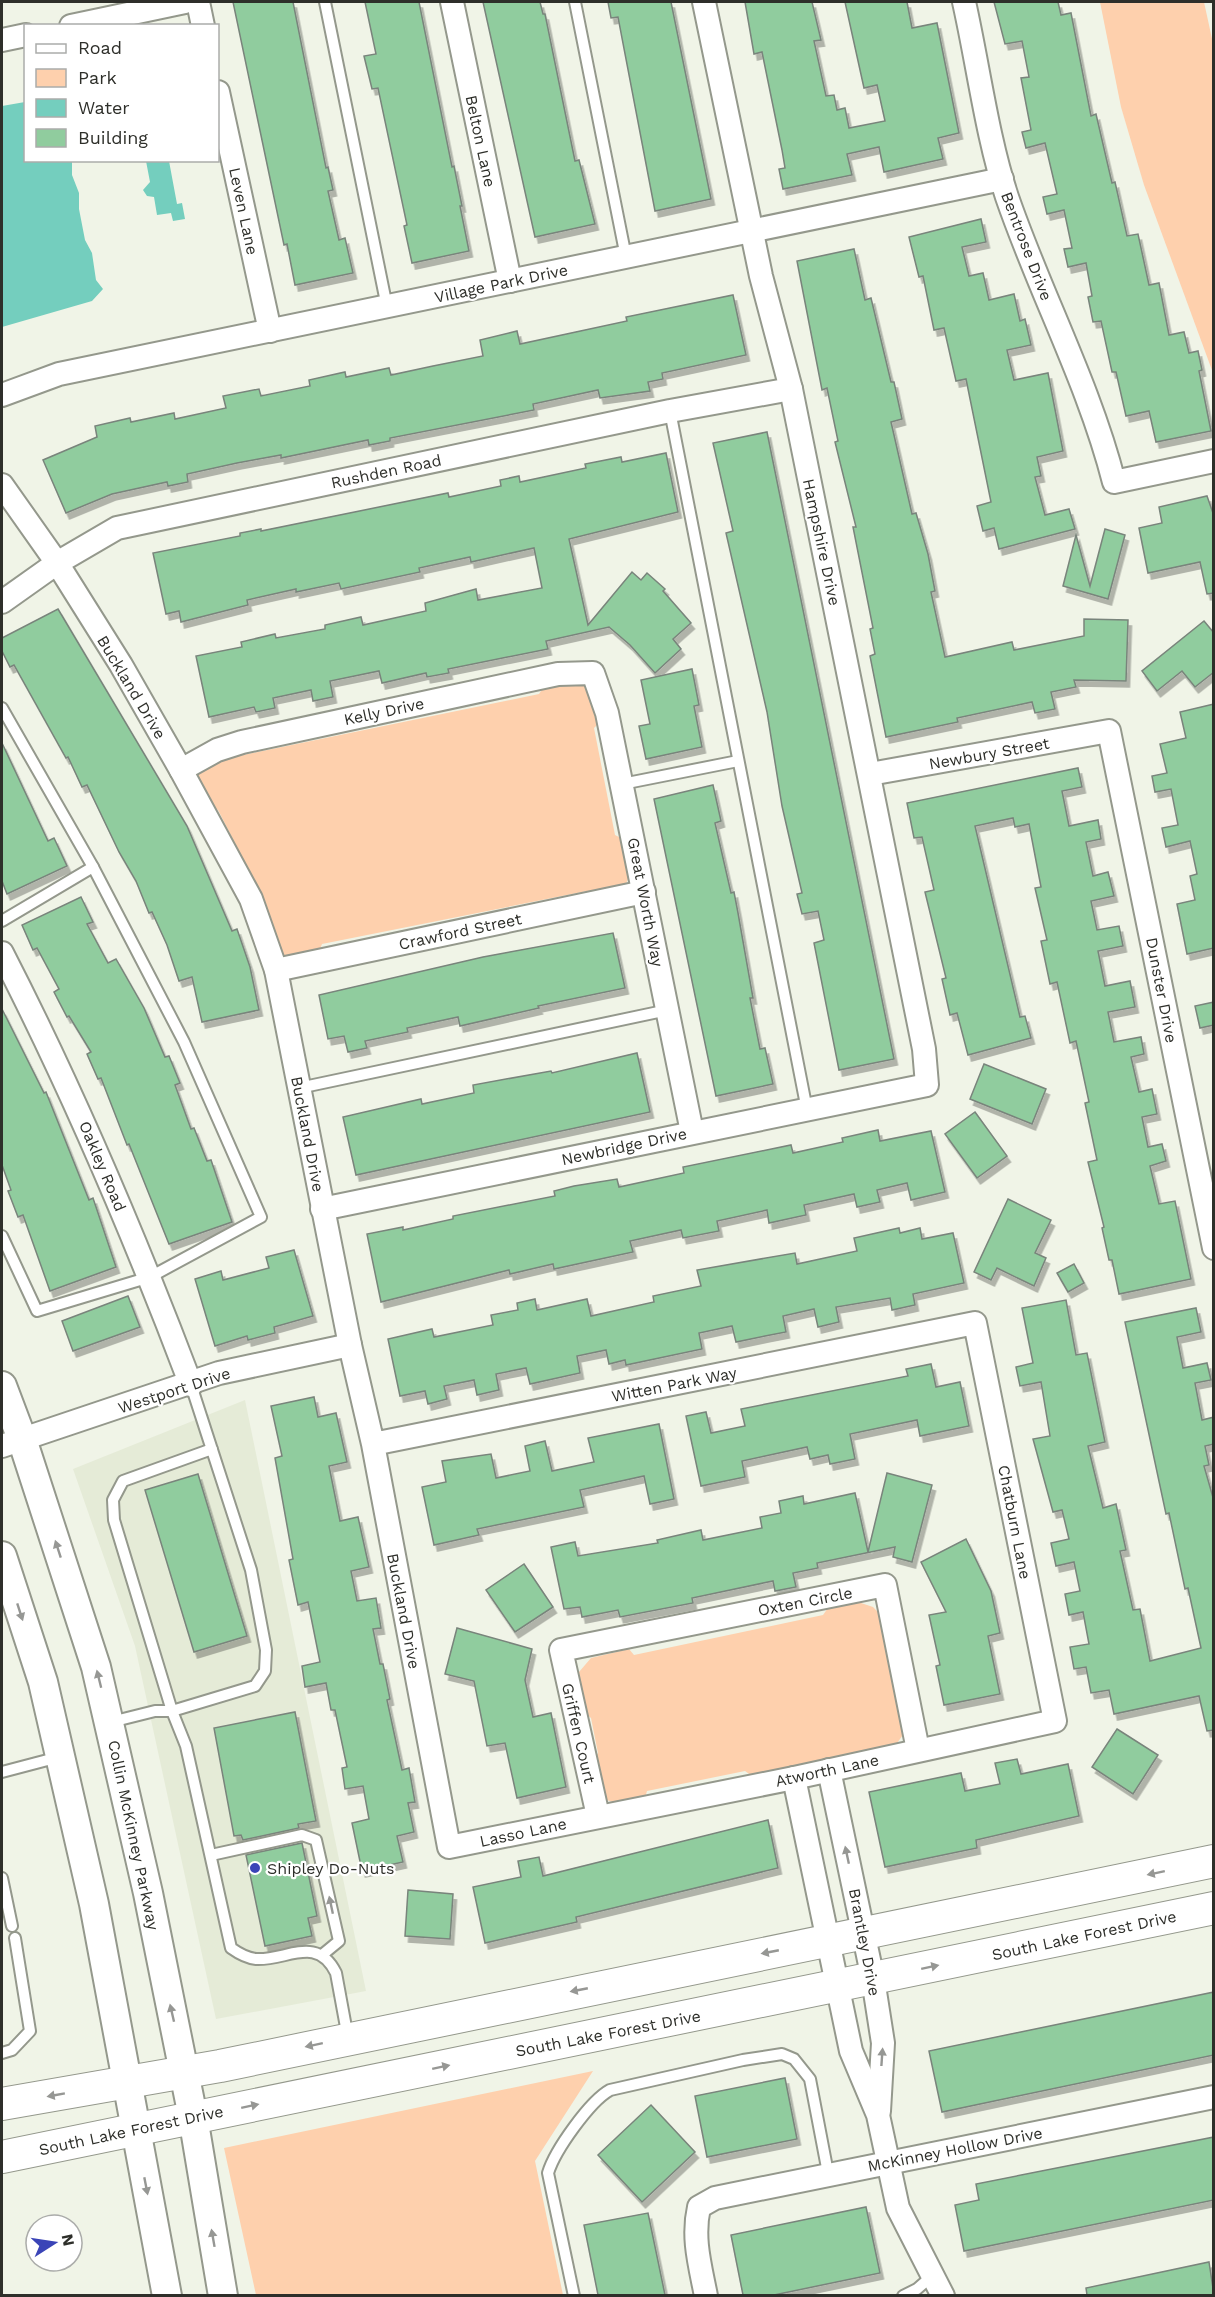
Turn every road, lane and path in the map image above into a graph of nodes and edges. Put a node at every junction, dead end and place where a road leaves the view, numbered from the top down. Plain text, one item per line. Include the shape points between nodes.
1 (185, 2) edge
2 (198, 2) edge
3 (325, 2) edge
4 (452, 2) edge
5 (575, 2) edge
6 (704, 2) edge
7 (964, 2) edge
8 (80, 24) edge
9 (203, 24) edge
10 (24, 35) edge
11 (2, 40) edge
12 (219, 97) edge
13 (1002, 179) junction
14 (752, 231) junction
15 (626, 257) junction
16 (510, 281) junction
17 (387, 307) junction
18 (270, 331) junction
19 (791, 389) junction
20 (2, 395) edge
21 (670, 411) junction
22 (1214, 461) edge
23 (2, 485) edge
24 (57, 563) junction
25 (2, 602) edge
26 (593, 672) joint
27 (2, 708) edge
28 (1109, 732) joint
29 (738, 761) junction
30 (181, 770) junction
31 (870, 774) junction
32 (622, 784) junction
33 (93, 867) junction
34 (644, 892) junction
35 (2, 921) edge
36 (2, 953) edge
37 (276, 970) junction
38 (668, 1010) junction
39 (927, 1085) joint
40 (299, 1088) junction
41 (807, 1110) junction
42 (692, 1132) junction
43 (322, 1209) junction
44 (2, 1236) edge
45 (1214, 1248) edge
46 (150, 1277) junction
47 (975, 1323) joint
48 (350, 1345) junction
49 (191, 1385) junction
50 (2, 1386) edge
51 (12, 1443) edge
52 (373, 1444) junction
53 (212, 1449) junction
54 (2, 1556) edge
55 (561, 1650) joint
56 (172, 1711) junction
57 (1054, 1721) joint
58 (110, 1722) junction
59 (918, 1750) junction
60 (62, 1767) junction
61 (829, 1770) junction
62 (2, 1772) edge
63 (794, 1778) junction
64 (598, 1816) junction
65 (449, 1847) joint
66 (211, 1855) junction
67 (1214, 1861) edge
68 (2, 1878) edge
69 (1214, 1908) edge
70 (12, 1926) dead end
71 (864, 1933) junction
72 (15, 1938) dead end
73 (827, 1940) junction
74 (322, 1955) junction
75 (873, 1979) junction
76 (837, 1987) junction
77 (348, 2038) junction
78 (2, 2053) edge
79 (183, 2071) junction
80 (118, 2083) junction
81 (1214, 2097) edge
82 (2, 2104) edge
83 (878, 2115) junction
84 (193, 2117) junction
85 (135, 2128) junction
86 (2, 2157) edge
87 (890, 2163) junction
88 (828, 2173) junction
89 (937, 2286) edge
90 (167, 2295) edge
91 (223, 2295) edge
92 (574, 2295) edge
93 (706, 2295) edge
94 (903, 2295) edge

1 - 8 street
2 - 9 street
3 - 17 lane
4 - 16 street, Belton Lane
5 - 15 lane
6 - 14 street, Hampshire Drive
7 - 13 street, Bentrose Drive
10 - 11 street
12 - 18 street, Leven Lane
13 - 14 street, Village Park Drive
13 - 22 street, Bentrose Drive via 1027,252 1101,431 1114,482
14 - 15 street, Village Park Drive
14 - 19 street, Hampshire Drive
15 - 16 street, Village Park Drive
16 - 17 street, Village Park Drive
17 - 18 street, Village Park Drive
18 - 20 street, Village Park Drive via 59,374
19 - 21 street, Rushden Road
19 - 31 street, Hampshire Drive
21 - 24 street, Rushden Road via 117,528
21 - 29 lane
23 - 24 street, Buckland Drive
24 - 25 street, Rushden Road
24 - 30 street, Buckland Drive
26 - 30 street, Kelly Drive via 558,674 242,742 217,750
26 - 32 street, Great Worth Way via 607,712
27 - 33 lane
28 - 31 street, Newbury Street
28 - 45 street, Dunster Drive
29 - 32 lane
29 - 41 lane
30 - 37 street, Buckland Drive via 251,899
31 - 39 street, Hampshire Drive via 924,1049
32 - 34 street, Great Worth Way
33 - 35 lane
33 - 46 lane via 184,1042 261,1217
34 - 37 street, Crawford Street
34 - 38 street, Great Worth Way
36 - 46 street, Oakley Road via 82,1118
37 - 40 street, Buckland Drive
38 - 40 lane
38 - 42 street, Great Worth Way
39 - 41 street, Newbridge Drive
40 - 43 street, Buckland Drive
41 - 42 street, Newbridge Drive
42 - 43 street, Newbridge Drive
43 - 48 street, Buckland Drive
44 - 46 lane via 37,1311
46 - 49 street, Oakley Road
47 - 52 street, Witten Park Way
47 - 57 street, Chatburn Lane
48 - 49 street, Westport Drive via 219,1373
48 - 52 street, Buckland Drive
49 - 51 street, Westport Drive
49 - 53 lane
50 - 51 street, Collin McKinney Parkway
58 -> 51 street, Collin McKinney Parkway via 96,1667
52 - 65 street, Buckland Drive
53 - 56 lane via 251,1570 266,1650 265,1671 255,1686
53 - 56 lane via 123,1481 113,1500 114,1520
54 -> 60 street via 43,1682
55 - 59 street, Oxten Circle via 885,1586
55 - 64 street, Griffen Court
56 - 58 lane
56 - 66 lane via 186,1746
57 - 59 street, Atworth Lane
79 -> 58 street, Collin McKinney Parkway
59 - 61 street, Atworth Lane
60 - 62 lane
60 - 80 street via 94,1904
61 - 63 street, Atworth Lane
71 -> 61 street, Brantley Drive
63 - 64 street, Atworth Lane
63 - 73 street, Brantley Drive
64 - 65 street, Lasso Lane
66 - 74 lane via 231,1948 242,1956 257,1959 307,1951
74 -> 66 lane via 339,1941 316,1840 303,1835
67 -> 71 main road
68 - 70 lane
75 -> 69 main road, South Lake Forest Drive
71 - 73 main road
71 - 75 street, Brantley Drive
72 - 78 lane via 30,2031 12,2050
73 - 76 street, Brantley Drive
73 -> 77 main road
74 - 77 lane via 336,1973
75 - 76 main road, South Lake Forest Drive
83 -> 75 street, Brantley Drive via 883,2043
76 - 83 street, Brantley Drive via 851,2051
84 -> 76 main road, South Lake Forest Drive
77 -> 79 main road
79 - 80 main road
79 - 84 street, Collin McKinney Parkway
80 -> 82 main road
80 - 85 street
81 - 87 street, McKinney Hollow Drive
83 - 87 street, Brantley Drive
84 - 85 main road, South Lake Forest Drive
91 -> 84 street, Collin McKinney Parkway
85 - 86 main road, South Lake Forest Drive
85 -> 90 street
87 - 88 street, McKinney Hollow Drive
87 - 89 street, Brantley Drive via 898,2208
88 - 92 lane via 814,2090 805,2070 788,2056 743,2060 610,2090 585,2114 548,2173
88 - 93 street, McKinney Hollow Drive via 715,2198 699,2206 694,2240
89 - 94 lane

